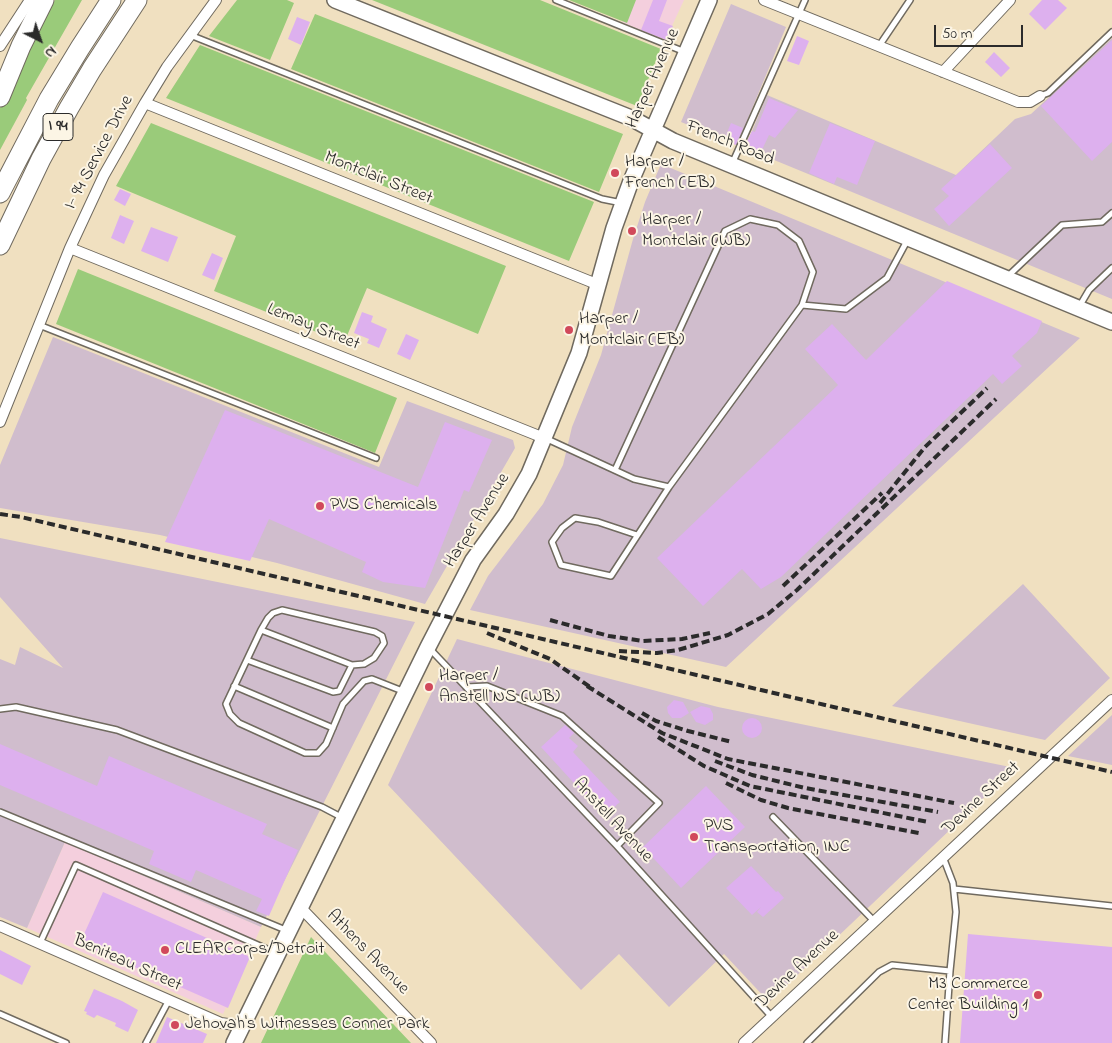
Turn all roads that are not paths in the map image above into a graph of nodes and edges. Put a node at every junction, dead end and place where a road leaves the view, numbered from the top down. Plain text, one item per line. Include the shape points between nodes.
1 (30, 0) edge
2 (44, 0) edge
3 (111, 0) edge
4 (137, 0) edge
5 (216, 0) edge
6 (335, 0) edge
7 (556, 0) edge
8 (709, 0) edge
9 (764, 0) edge
10 (805, 0) edge
11 (910, 0) edge
12 (1010, 0) edge
13 (798, 14) junction
14 (1112, 32) edge
15 (190, 35) junction
16 (0, 45) edge
17 (879, 46) junction
18 (686, 53) junction
19 (943, 72) junction
20 (1040, 96) joint
21 (0, 97) edge
22 (145, 103) junction
23 (652, 129) junction
24 (732, 165) junction
25 (0, 193) edge
26 (622, 204) junction
27 (1112, 213) edge
28 (908, 238) junction
29 (0, 245) edge
30 (70, 248) junction
31 (1112, 268) edge
32 (1006, 278) junction
33 (599, 285) junction
34 (802, 305) junction
35 (1078, 308) junction
36 (1112, 322) edge
37 (37, 330) junction
38 (0, 422) edge
39 (544, 438) junction
40 (376, 458) dead end
41 (615, 470) junction
42 (669, 487) junction
43 (637, 534) junction
44 (261, 630) junction
45 (428, 647) junction
46 (247, 660) junction
47 (352, 665) junction
48 (234, 686) junction
49 (466, 687) junction
50 (406, 692) junction
51 (1112, 700) edge
52 (0, 709) edge
53 (333, 728) junction
54 (0, 812) edge
55 (773, 817) dead end
56 (344, 818) junction
57 (617, 846) junction
58 (943, 857) junction
59 (954, 889) junction
60 (1112, 906) edge
61 (300, 907) junction
62 (874, 921) junction
63 (0, 926) edge
64 (289, 931) junction
65 (40, 943) junction
66 (278, 953) junction
67 (950, 971) junction
68 (169, 1000) junction
69 (0, 1014) edge
70 (772, 1017) junction
71 (242, 1026) junction
72 (66, 1043) edge
73 (146, 1043) edge
74 (234, 1043) edge
75 (431, 1043) edge
76 (744, 1043) edge
77 (807, 1043) edge
78 (945, 1043) edge

1 - 16 street
2 - 21 highway
3 - 25 highway, I 94 via 49,100
4 - 29 highway, I 94 via 69,108
5 - 15 street, I- 94 Service Drive
6 - 23 main road, French Road
7 - 18 lane
8 - 18 main road, Harper Avenue
9 - 13 street
10 - 13 lane
11 - 17 lane
12 - 19 street
13 - 17 street
13 - 24 lane
14 - 20 lane
15 - 22 street, I- 94 Service Drive
15 - 26 lane via 602,199
17 - 19 street
18 - 23 main road, Harper Avenue
19 - 20 street via 1018,102 1030,102
22 - 30 street, I- 94 Service Drive via 104,175
22 - 33 street, Montclair Street
23 - 24 main road, French Road
23 - 26 main road, Harper Avenue
24 - 28 main road, French Road
26 - 33 main road, Harper Avenue
27 - 32 lane via 1102,222 1062,225
28 - 32 main road, French Road
28 - 34 lane via 887,278 846,309
30 - 37 street, I- 94 Service Drive
30 - 39 street, Lemay Street
31 - 35 lane via 1089,290
32 - 35 main road, French Road
33 - 39 main road, Harper Avenue via 579,353
34 - 41 lane via 813,272 799,241 778,225 750,219 725,231
34 - 42 lane
35 - 36 main road, French Road
37 - 38 street, I- 94 Service Drive
37 - 40 lane
39 - 41 lane
39 - 45 main road, Harper Avenue via 520,492 473,560
41 - 42 lane via 634,479
42 - 43 lane
43 - 43 lane via 611,576 561,565 552,542 574,518
44 - 46 lane
44 - 47 lane
44 - 47 lane via 274,612 282,610 382,636 384,643 374,658 364,664
45 - 49 lane, Anstell Avenue
45 - 50 main road, Harper Avenue
46 - 47 lane via 333,692 339,691
46 - 48 lane
48 - 53 lane
48 - 53 lane via 226,704 239,724 305,753 318,753
49 - 57 lane, Anstell Avenue
49 - 57 lane via 487,686 562,716 659,803
50 - 53 lane via 372,679 364,681 343,704
50 - 56 main road, Harper Avenue
51 - 58 street, Devine Street
52 - 56 lane via 16,707 117,730
54 - 64 lane
55 - 62 lane
56 - 61 main road, Harper Avenue
57 - 70 lane, Anstell Avenue
58 - 59 lane
58 - 62 street, Devine Street
59 - 60 lane
59 - 67 lane via 956,912
61 - 64 main road, Harper Avenue
61 - 75 street, Athens Avenue
62 - 70 street, Devine Avenue
63 - 65 street, Beniteau Street
64 - 66 main road, Harper Avenue
65 - 66 lane via 76,865
65 - 68 street, Beniteau Street
66 - 71 main road, Harper Avenue
67 - 77 lane via 892,965 879,972
67 - 78 lane
68 - 71 street, Beniteau Street via 221,1023
68 - 73 lane
69 - 72 lane
70 - 76 street, Devine Avenue
71 - 74 main road, Harper Avenue

